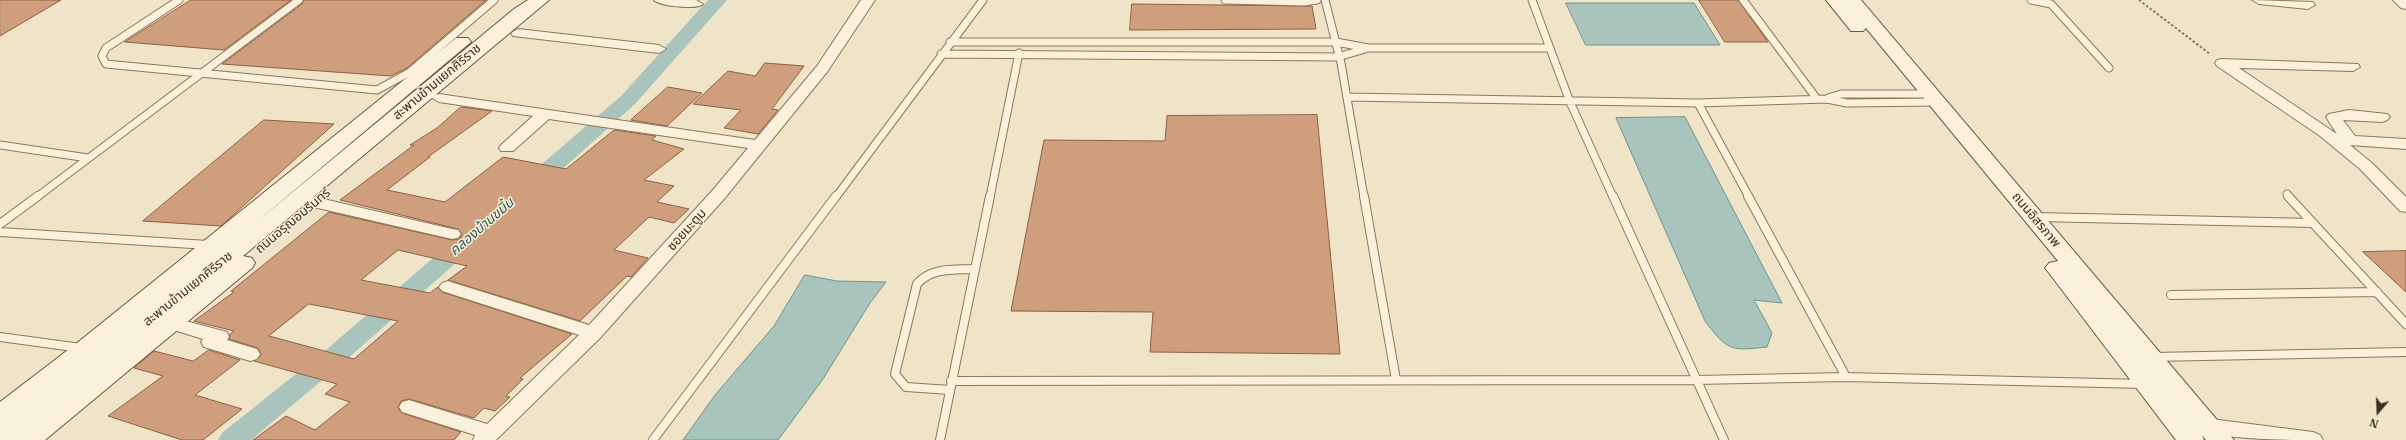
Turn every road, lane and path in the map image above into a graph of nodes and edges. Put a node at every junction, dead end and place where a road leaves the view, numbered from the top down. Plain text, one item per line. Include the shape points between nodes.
1 (179, 0) edge
2 (299, 0) edge
3 (494, 0) edge
4 (540, 0) edge
5 (557, 0) edge
6 (661, 0) edge
7 (868, 0) edge
8 (983, 0) edge
9 (1225, 0) edge
10 (1316, 0) edge
11 (1325, 0) edge
12 (1532, 0) edge
13 (1743, 0) edge
14 (1835, 0) edge
15 (1852, 0) edge
16 (2031, 0) edge
17 (2139, 0) edge
18 (2259, 0) edge
19 (2400, 0) edge
20 (696, 4) dead end
21 (2308, 4) dead end
22 (2406, 5) edge
23 (522, 11) edge
24 (950, 42) junction
25 (987, 42) junction
26 (1336, 42) junction
27 (1368, 48) junction
28 (1550, 48) junction
29 (659, 49) dead end
30 (982, 53) junction
31 (1019, 53) junction
32 (941, 54) junction
33 (1338, 56) junction
34 (2222, 63) junction
35 (2353, 67) dead end
36 (2109, 68) dead end
37 (198, 74) junction
38 (1347, 97) junction
39 (439, 98) junction
40 (1925, 98) junction
41 (1817, 99) junction
42 (1827, 99) junction
43 (1570, 102) junction
44 (1698, 103) junction
45 (545, 114) junction
46 (2382, 117) dead end
47 (2334, 139) junction
48 (2350, 140) junction
49 (0, 144) edge
50 (2406, 144) edge
51 (759, 145) junction
52 (507, 148) dead end
53 (88, 158) junction
54 (2287, 194) dead end
55 (315, 202) junction
56 (2406, 207) edge
57 (2034, 217) junction
58 (2313, 223) junction
59 (0, 224) edge
60 (0, 232) edge
61 (452, 234) dead end
62 (213, 245) junction
63 (974, 269) junction
64 (448, 287) dead end
65 (2377, 292) junction
66 (2171, 295) dead end
67 (171, 323) junction
68 (2406, 324) edge
69 (593, 333) junction
70 (0, 337) edge
71 (86, 349) junction
72 (2406, 352) edge
73 (250, 354) dead end
74 (2152, 357) junction
75 (1846, 376) junction
76 (1396, 380) junction
77 (1696, 380) junction
78 (2148, 384) junction
79 (2175, 384) junction
80 (951, 385) junction
81 (409, 407) dead end
82 (0, 416) edge
83 (2216, 433) edge
84 (487, 436) edge
85 (1, 440) edge
86 (27, 440) edge
87 (653, 440) edge
88 (940, 440) edge
89 (1724, 440) edge
90 (2191, 440) edge
91 (2313, 440) edge

1 - 37 lane via 106,48 102,56 106,64
2 - 37 lane
3 - 37 lane via 410,72 377,90
4 - 23 main road, สะพานข้ามแยกศิริราช
5 - 23 main road, ถนนอรุณอมรินทร์
6 - 20 street
7 - 51 street, ซอยมะตูม via 822,69
8 - 24 lane
9 - 10 lane
11 - 26 lane
12 - 28 lane
13 - 41 lane
14 - 40 main road
15 - 40 main road, ถนนอิสรภาพ
16 - 36 lane via 2051,4
17 - 34 path
18 - 21 street
19 - 22 street
23 - 29 street
23 - 39 main road, ถนนอรุณอมรินทร์
23 - 62 main road, ถนนอรุณอมรินทร์
23 - 85 main road, สะพานข้ามแยกศิริราช via 212,269
24 - 25 lane
24 - 32 lane
25 - 26 lane
25 - 30 lane
26 - 27 lane
26 - 33 lane
27 - 28 lane
27 - 33 lane
28 - 43 lane
30 - 31 lane
30 - 32 lane
31 - 33 lane
31 - 63 lane
32 - 87 lane
33 - 38 lane via 1342,63
34 - 35 street
34 - 47 street
37 - 53 lane
38 - 43 lane
38 - 76 lane
39 - 45 street
39 - 55 main road, ถนนอรุณอมรินทร์
40 - 42 lane via 1847,103
40 - 42 lane via 1841,94
40 - 57 main road, ถนนอิสรภาพ
40 - 78 main road
41 - 42 lane
41 - 44 lane
43 - 44 lane
43 - 77 lane
44 - 75 lane
45 - 51 street
45 - 52 street
46 - 48 street via 2334,117
47 - 48 street
47 - 56 street via 2366,166
48 - 50 street
49 - 53 lane
51 - 69 street, ซอยมะตูม via 718,195
53 - 59 lane
54 - 58 lane
55 - 61 street
55 - 67 main road, ถนนอรุณอมรินทร์
57 - 58 lane
57 - 74 main road, ถนนอิสรภาพ
58 - 65 lane
60 - 62 lane
62 - 71 main road, ถนนอรุณอมรินทร์
63 - 80 lane
63 - 80 lane via 934,271 921,277 917,284 895,374 906,387
64 - 69 street
65 - 66 lane
65 - 68 lane
67 - 73 street via 220,337 210,342
67 - 86 main road, ถนนอรุณอมรินทร์
69 - 84 street, ซอยมะตูม
70 - 71 lane
71 - 82 main road, ถนนอรุณอมรินทร์
72 - 74 lane
74 - 79 main road, ถนนอิสรภาพ
75 - 77 lane
75 - 78 lane
76 - 77 lane
76 - 80 lane
77 - 89 lane
78 - 79 lane
78 - 90 main road
79 - 83 main road, ถนนอิสรภาพ
80 - 88 lane
81 - 84 street
83 - 91 street

